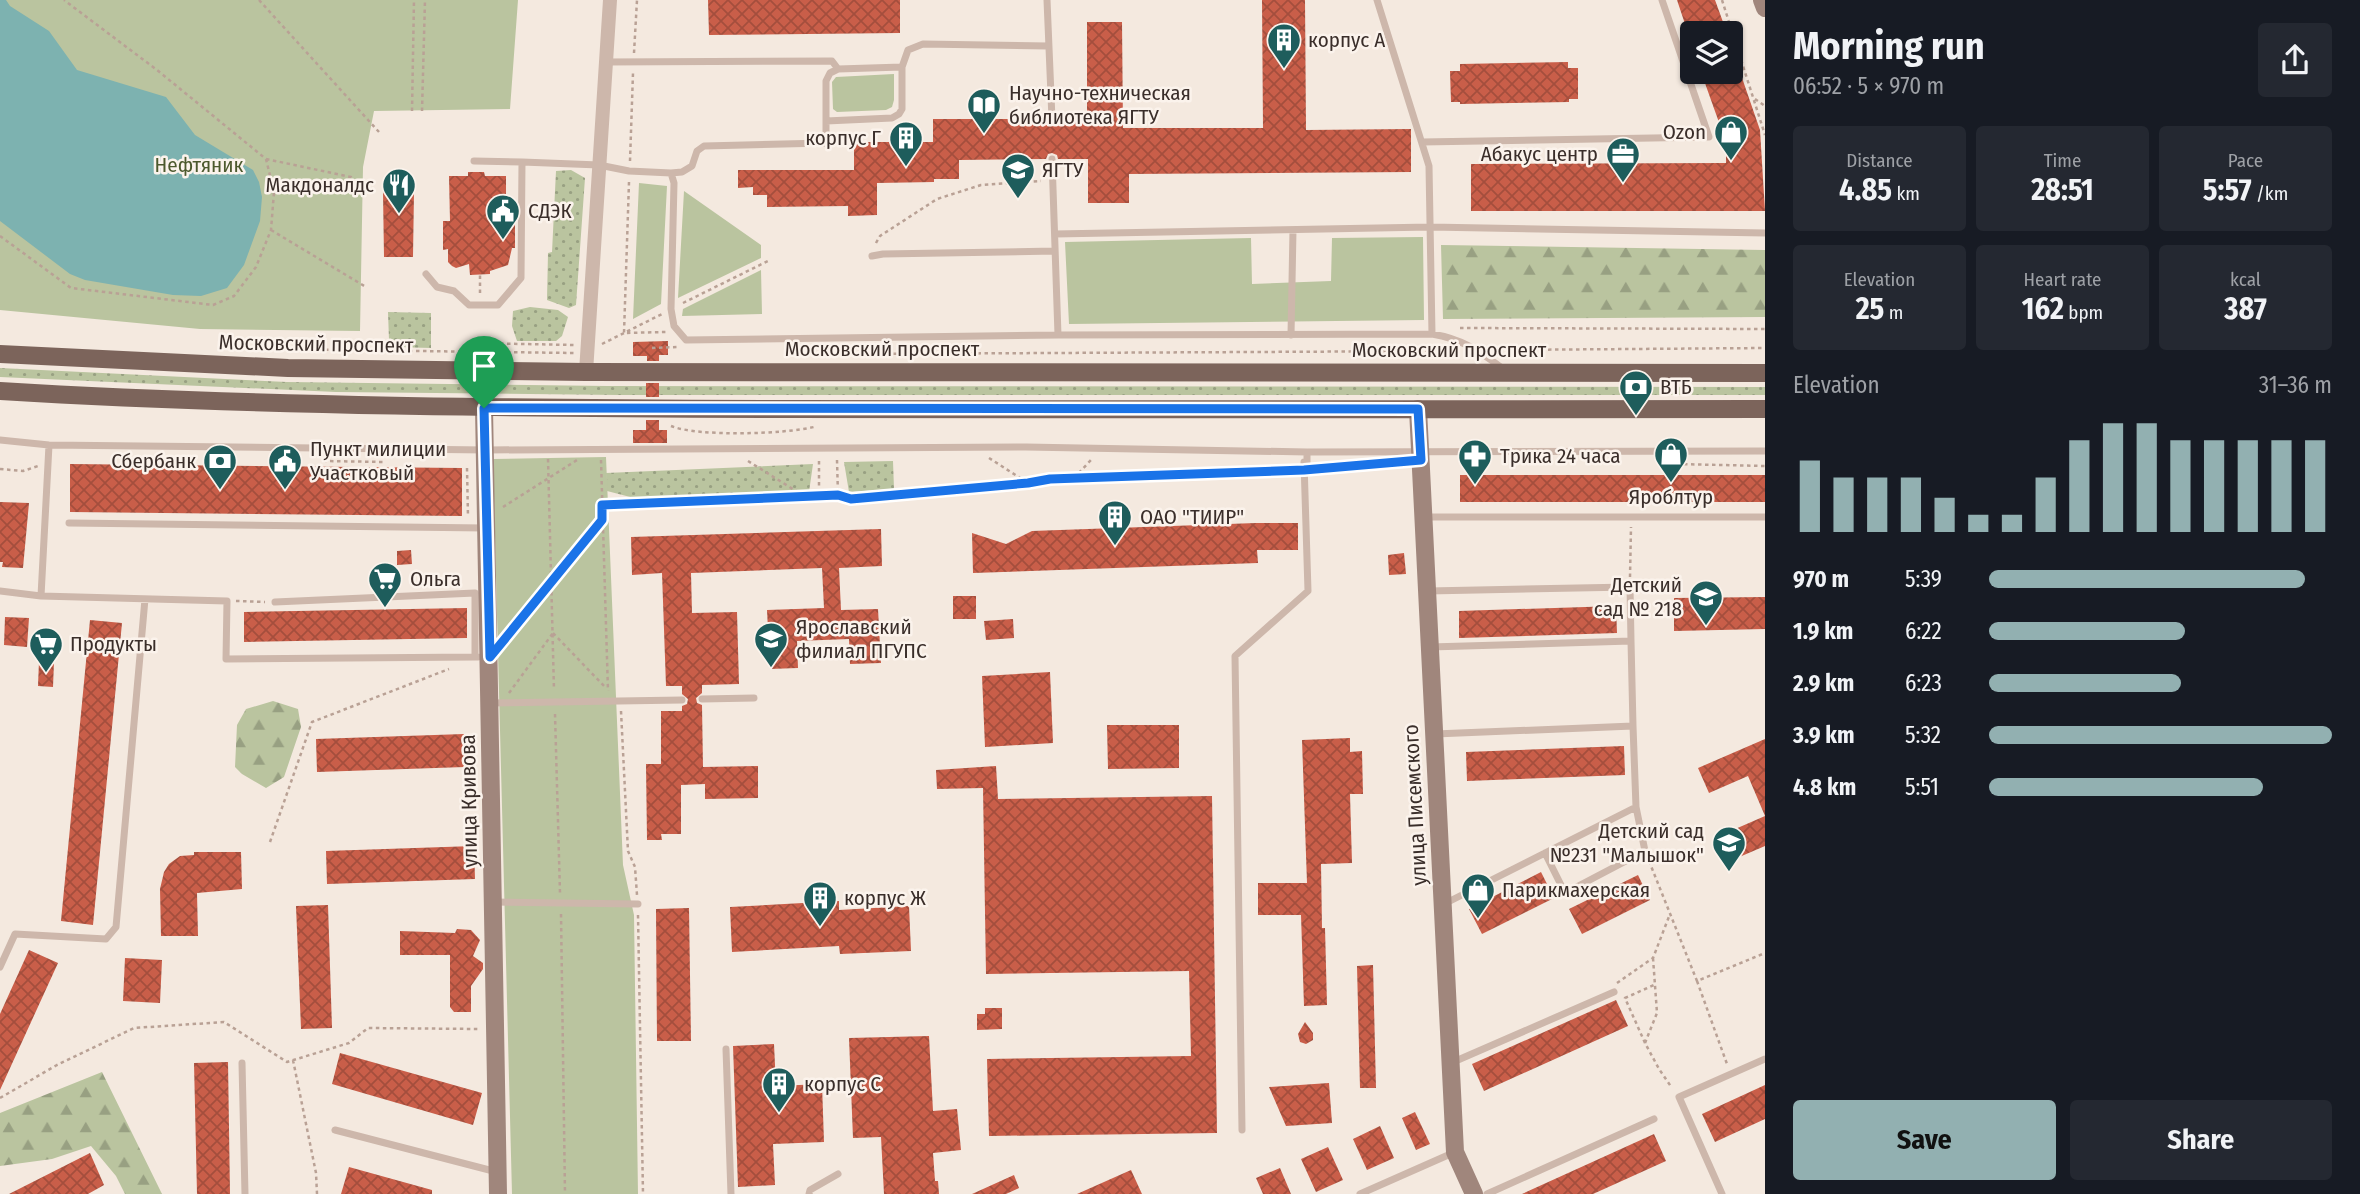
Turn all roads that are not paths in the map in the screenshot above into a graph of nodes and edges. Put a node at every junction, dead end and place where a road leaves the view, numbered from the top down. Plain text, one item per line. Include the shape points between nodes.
1 (610, 0) edge
2 (1047, 0) edge
3 (1377, 0) edge
4 (1662, 0) edge
5 (1762, 0) edge
6 (1765, 8) edge
7 (1048, 46) junction
8 (606, 62) junction
9 (902, 67) junction
10 (838, 68) junction
11 (1052, 119) dead end
12 (826, 121) junction
13 (1422, 142) junction
14 (1052, 159) dead end
15 (474, 161) dead end
16 (522, 162) junction
17 (598, 165) junction
18 (671, 173) junction
19 (1430, 227) junction
20 (1293, 230) junction
21 (1055, 233) junction
22 (1765, 233) edge
23 (1055, 251) junction
24 (872, 256) road end
25 (426, 274) dead end
26 (1432, 334) junction
27 (1058, 335) junction
28 (1291, 335) junction
29 (0, 354) edge
30 (586, 372) junction
31 (1508, 373) junction
32 (1765, 373) edge
33 (0, 391) edge
34 (484, 408) junction
35 (1418, 409) junction
36 (1765, 409) edge
37 (0, 440) edge
38 (49, 445) junction
39 (486, 450) junction
40 (1420, 451) junction
41 (1765, 451) edge
42 (1307, 452) junction
43 (1765, 516) edge
44 (1424, 517) junction
45 (488, 522) junction
46 (69, 523) dead end
47 (0, 591) edge
48 (1427, 592) junction
49 (41, 596) junction
50 (145, 599) junction
51 (275, 602) road end
52 (1631, 641) junction
53 (1430, 647) junction
54 (482, 657) junction
55 (754, 698) dead end
56 (702, 699) dead end
57 (682, 700) dead end
58 (496, 703) junction
59 (1633, 726) junction
60 (1434, 734) junction
61 (1636, 807) junction
62 (1545, 853) junction
63 (494, 902) junction
64 (638, 904) road end
65 (1443, 904) junction
66 (0, 967) edge
67 (1614, 992) road end
68 (726, 1049) dead end
69 (1765, 1059) edge
70 (242, 1063) dead end
71 (1451, 1063) junction
72 (1654, 1119) dead end
73 (1242, 1129) dead end
74 (335, 1130) dead end
75 (1455, 1152) junction
76 (498, 1172) junction
77 (838, 1174) dead end
78 (245, 1194) edge
79 (498, 1194) edge
80 (731, 1194) edge
81 (809, 1194) edge
82 (1360, 1194) edge
83 (1474, 1194) edge
84 (1487, 1194) edge
85 (1722, 1194) edge

1 - 8 street
2 - 7 lane
3 - 13 lane
4 - 13 lane via 1709,137
5 - 6 street
7 - 9 lane via 923,44 908,50
7 - 11 lane
8 - 10 lane via 832,61
8 - 17 street
9 - 10 lane
9 - 12 lane via 899,114
10 - 12 lane via 826,81
12 - 18 lane via 826,143 704,146 692,166
13 - 19 lane via 1429,166
14 - 21 lane
15 - 16 lane
16 - 17 lane
16 - 25 lane via 521,278 498,305 469,305 454,291 437,287
17 - 18 lane
17 - 30 street
18 - 27 lane via 671,309 674,326 686,340
19 - 20 lane
19 - 22 lane
19 - 26 lane
20 - 21 lane
20 - 28 lane
21 - 23 lane
23 - 24 lane
23 - 27 lane
26 - 28 lane
26 - 31 lane via 1471,346
27 - 28 lane
29 - 30 main road, Московский проспект via 288,368
30 - 31 main road, Московский проспект
31 - 32 main road, Московский проспект
33 - 34 main road
34 - 35 main road
34 - 39 street, улица Кривова
35 - 36 main road
35 - 40 street, улица Писемского
37 - 38 lane
38 - 39 lane
38 - 49 lane
39 - 42 lane via 972,447
39 - 45 street, улица Кривова
40 - 41 lane
40 - 42 lane
40 - 44 street, улица Писемского
42 - 73 lane via 1308,591 1235,656
43 - 44 lane
44 - 48 street, улица Писемского
45 - 46 lane via 468,528
45 - 54 street, улица Кривова
47 - 49 lane
48 - 52 lane via 1630,587
48 - 53 street, улица Писемского
49 - 50 lane
50 - 54 lane via 227,601 226,659
50 - 66 lane via 116,927 106,939 15,934
51 - 54 lane via 475,593
52 - 53 lane
52 - 59 lane
53 - 60 street, улица Писемского
54 - 58 street, улица Кривова
55 - 56 lane
57 - 58 lane
58 - 63 street, улица Кривова
59 - 60 lane
59 - 61 lane
60 - 65 street, улица Писемского
61 - 62 lane
61 - 62 lane via 1645,851 1565,893
62 - 65 lane
63 - 64 lane
63 - 76 street, улица Кривова
65 - 71 street, улица Писемского
67 - 71 lane
68 - 80 lane
69 - 85 lane via 1679,1097
70 - 78 lane
71 - 75 street, улица Писемского
72 - 84 lane
74 - 76 lane
75 - 82 lane
75 - 83 street, улица Писемского
76 - 79 street, улица Кривова
77 - 81 lane

